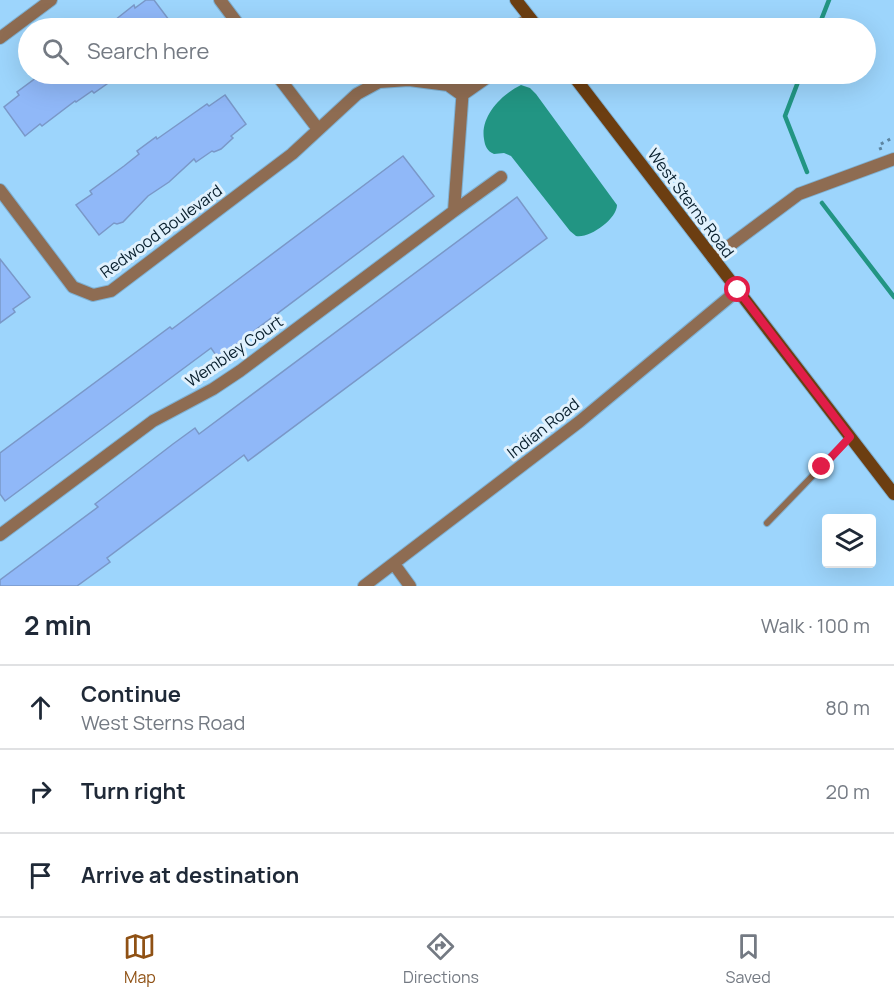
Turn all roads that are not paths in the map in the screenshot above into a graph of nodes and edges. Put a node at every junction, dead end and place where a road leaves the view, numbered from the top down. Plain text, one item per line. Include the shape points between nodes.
1 (51, 0) edge
2 (220, 0) edge
3 (516, 0) edge
4 (27, 18) edge
5 (234, 18) edge
6 (530, 18) edge
7 (18, 25) edge
8 (0, 38) edge
9 (284, 84) edge
10 (375, 84) edge
11 (440, 84) edge
12 (463, 84) edge
13 (478, 84) edge
14 (580, 84) edge
15 (462, 95) junction
16 (318, 129) junction
17 (894, 159) edge
18 (501, 177) dead end
19 (0, 190) edge
20 (4, 204) edge
21 (454, 212) junction
22 (713, 258) junction
23 (738, 290) junction
24 (850, 437) junction
25 (894, 494) edge
26 (767, 523) dead end
27 (0, 535) edge
28 (394, 564) junction
29 (364, 586) edge
30 (410, 586) edge

1 - 4 street
2 - 5 street
3 - 6 main road
7 - 8 street
9 - 16 street
10 - 16 street, Redwood Boulevard via 357,94
11 - 15 street, Redwood Boulevard
12 - 15 street
13 - 15 street
14 - 22 main road, West Sterns Road
15 - 21 street
16 - 20 street, Redwood Boulevard via 292,154 111,291 93,295 74,287
17 - 22 street via 799,194
18 - 21 street, Wembley Court
19 - 20 street, Redwood Boulevard
21 - 27 street, Wembley Court via 240,371 153,421
22 - 23 main road, West Sterns Road
23 - 24 main road, West Sterns Road
23 - 28 street, Indian Road via 579,422
24 - 25 main road, West Sterns Road
24 - 26 lane
28 - 29 street, Indian Road
28 - 30 street

